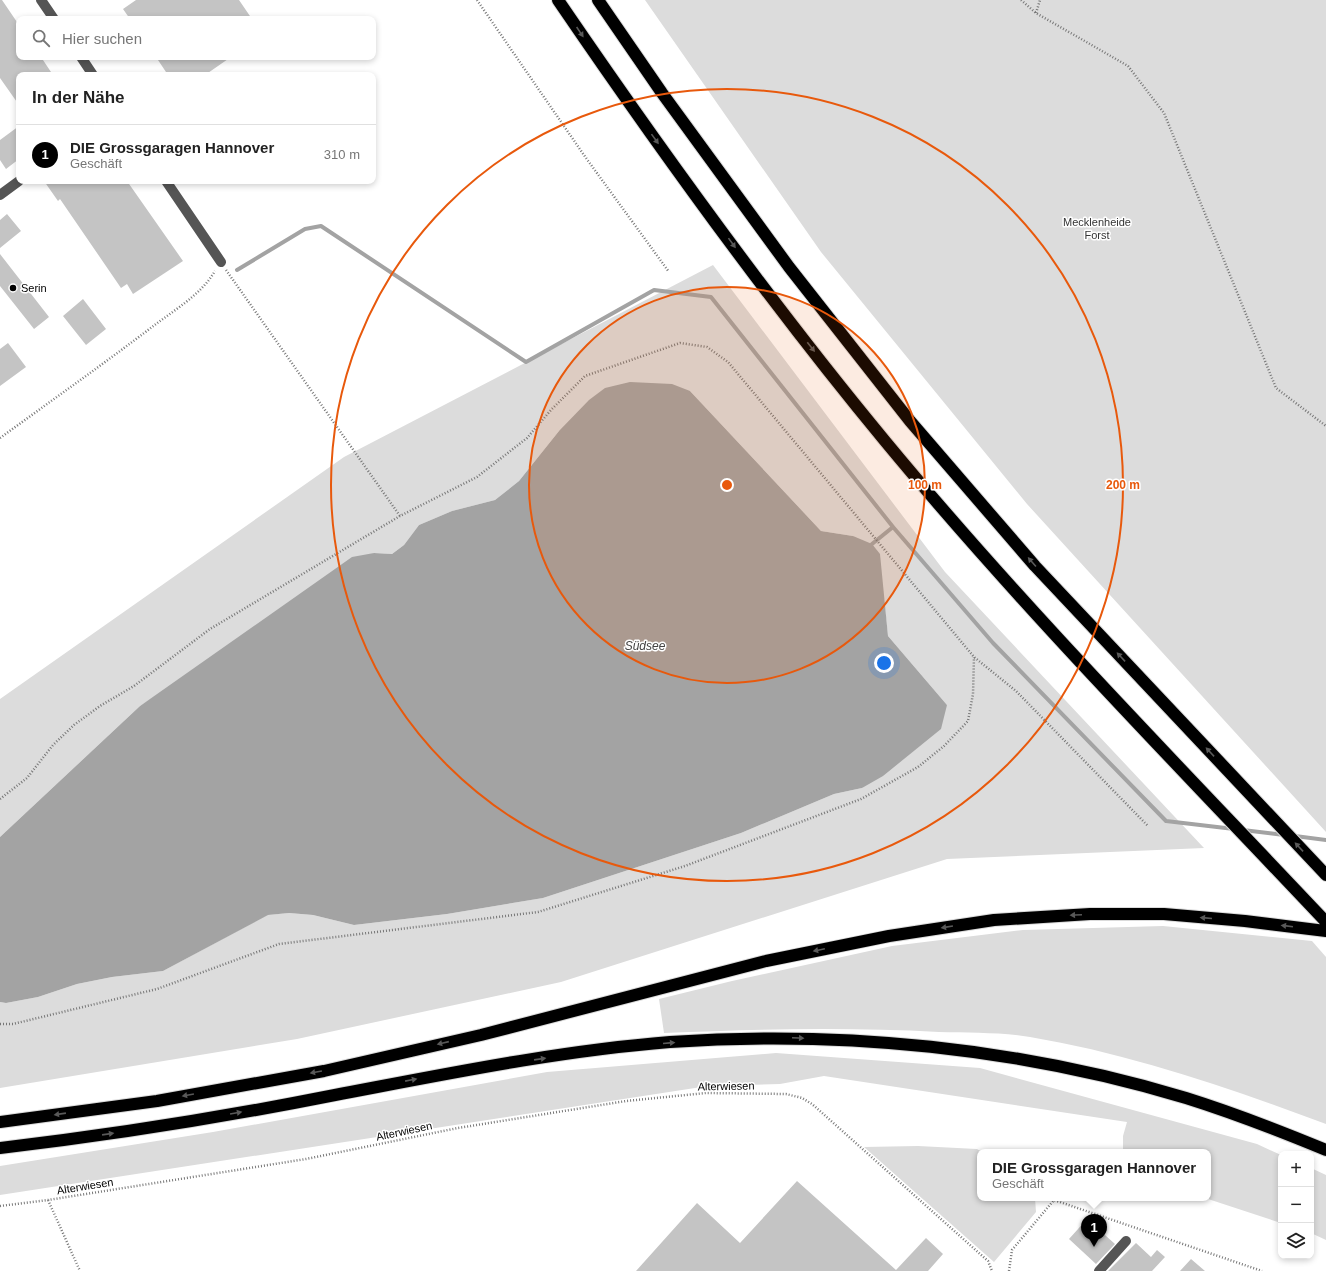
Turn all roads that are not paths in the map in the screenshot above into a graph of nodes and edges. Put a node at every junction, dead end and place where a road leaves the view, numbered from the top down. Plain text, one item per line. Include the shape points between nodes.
1 (41, 0) edge
2 (558, 0) edge
3 (598, 0) edge
4 (52, 16) edge
5 (83, 60) edge
6 (91, 72) edge
7 (16, 183) edge
8 (168, 184) edge
9 (0, 195) edge
10 (221, 262) road end
11 (1326, 875) edge
12 (1326, 922) edge
13 (1326, 931) edge
14 (0, 1122) edge
15 (0, 1148) edge
16 (1326, 1150) edge
17 (1126, 1241) dead end
18 (1099, 1271) edge

1 - 4 street
2 -> 12 highway via 637,114 766,290 885,440 1013,590
11 -> 3 highway via 1036,566 910,421 789,267 662,93
5 - 6 street
7 - 9 street
8 - 10 street
13 -> 14 highway via 1164,914 1090,914 994,920 889,936 766,961 481,1035 324,1071 156,1101
15 -> 16 highway via 162,1126 484,1066 668,1042 793,1038 917,1045 997,1056 1103,1076 1194,1101 1266,1125
17 - 18 street

